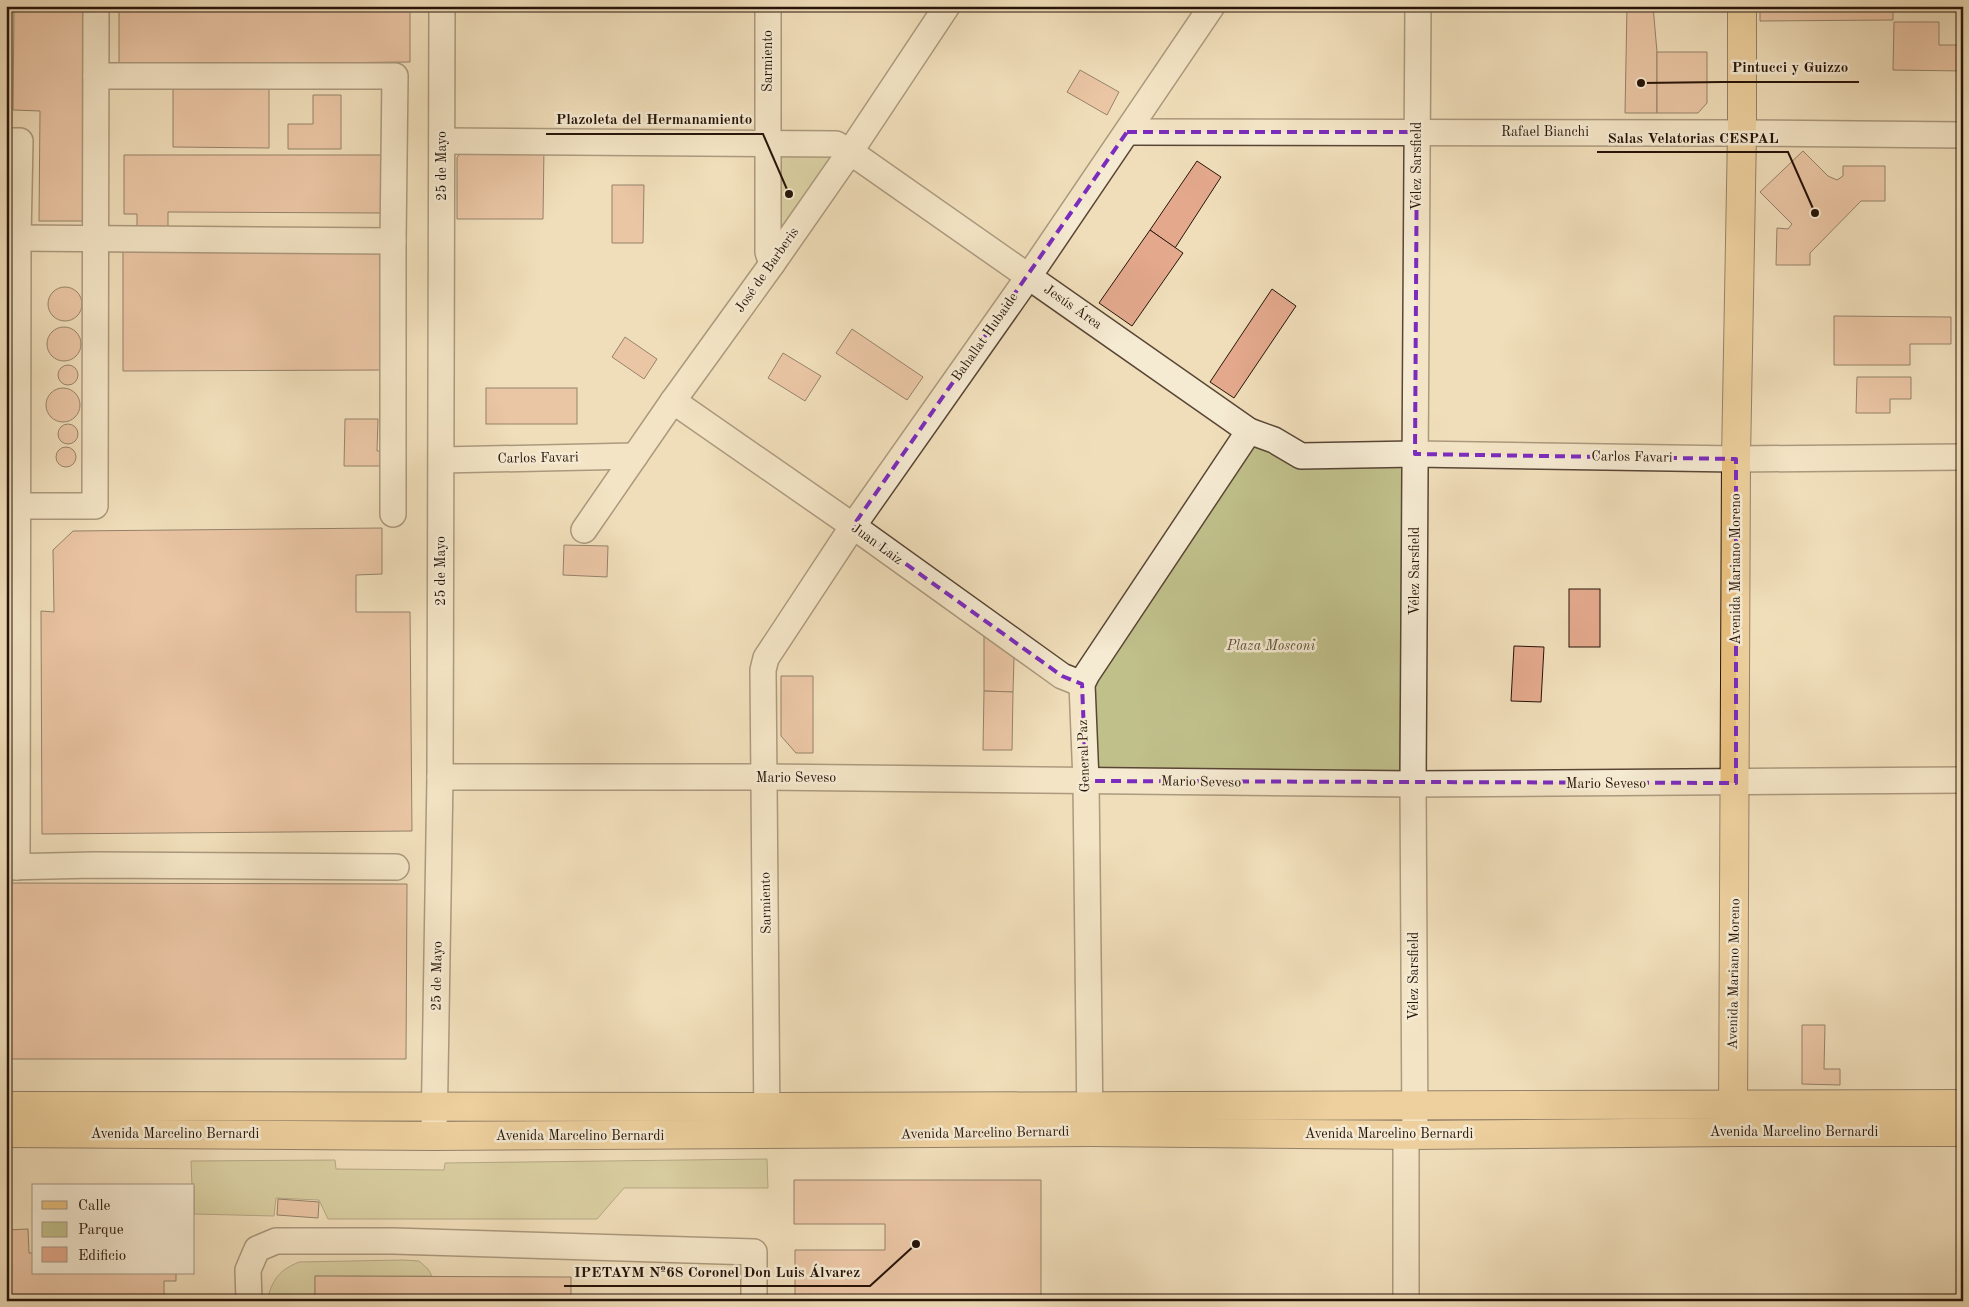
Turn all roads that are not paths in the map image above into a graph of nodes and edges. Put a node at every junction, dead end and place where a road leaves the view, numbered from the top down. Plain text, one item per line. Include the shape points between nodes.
1 (96, 6) edge
2 (442, 6) edge
3 (768, 6) edge
4 (947, 6) edge
5 (1418, 6) edge
6 (1742, 6) edge
7 (1203, 10) edge
8 (96, 76) junction
9 (1127, 132) junction
10 (1417, 132) junction
11 (1742, 133) junction
12 (1963, 135) edge
13 (6, 141) edge
14 (442, 141) junction
15 (768, 144) junction
16 (850, 152) junction
17 (18, 238) junction
18 (95, 239) junction
19 (393, 241) junction
20 (772, 264) junction
21 (1029, 276) junction
22 (673, 401) junction
23 (1249, 430) junction
24 (1415, 454) junction
25 (635, 456) junction
26 (1301, 456) joint
27 (1963, 457) edge
28 (1736, 458) junction
29 (442, 460) junction
30 (18, 506) junction
31 (393, 514) dead end
32 (853, 526) junction
33 (584, 530) dead end
34 (12, 601) edge
35 (763, 670) joint
36 (1082, 684) junction
37 (440, 777) junction
38 (764, 777) junction
39 (1963, 780) edge
40 (1086, 781) junction
41 (1736, 783) junction
42 (1413, 784) junction
43 (12, 867) edge
44 (396, 867) dead end
45 (1963, 1104) edge
46 (1732, 1105) junction
47 (6, 1106) edge
48 (1090, 1106) junction
49 (1414, 1106) junction
50 (434, 1107) junction
51 (768, 1107) junction
52 (1090, 1132) junction
53 (1733, 1132) junction
54 (1963, 1132) edge
55 (6, 1133) edge
56 (767, 1135) junction
57 (1411, 1135) junction
58 (434, 1136) junction
59 (249, 1301) edge
60 (754, 1301) edge
61 (1406, 1301) edge

1 - 8 street
2 - 14 street, 25 de Mayo
3 - 15 street, Sarmiento
4 - 16 street, José de Barberis
5 - 10 street, Vélez Sarsfield
6 - 11 main road, Avenida Mariano Moreno
7 - 9 street, Bahallat Hubaide
8 - 18 street
8 - 19 street via 395,76
9 - 10 street, Rafael Bianchi
9 - 21 street, Bahallat Hubaide
10 - 11 street, Rafael Bianchi
10 - 24 street, Vélez Sarsfield
11 - 12 street, Rafael Bianchi
11 - 28 main road, Avenida Mariano Moreno
13 - 17 street via 20,141
14 - 15 street
14 - 29 street, 25 de Mayo
15 - 16 street via 830,143
15 - 20 street, Sarmiento via 768,252
16 - 20 street, José de Barberis
16 - 21 street, Jesús Área
17 - 18 street
17 - 30 street
18 - 19 street
18 - 30 street via 95,506
19 - 31 street
20 - 22 street, José de Barberis
21 - 23 street, Jesús Área
21 - 32 street, Bahallat Hubaide
22 - 25 street, José de Barberis
22 - 32 street, Juan Laiz
23 - 26 street, Jesús Área
23 - 36 street
24 - 26 street, Carlos Favari
24 - 28 street, Carlos Favari
24 - 42 street, Vélez Sarsfield
25 - 29 street, Carlos Favari
25 - 33 street, José de Barberis
27 - 28 street, Carlos Favari
28 - 41 main road, Avenida Mariano Moreno
29 - 37 street, 25 de Mayo
30 - 34 street
32 - 35 street, Bahallat Hubaide via 775,643
32 - 36 street, Juan Laiz via 1062,676
34 - 43 street
35 - 38 street, Sarmiento
36 - 40 street, General Paz
37 - 38 street, Mario Seveso
37 - 50 street, 25 de Mayo
38 - 40 street, Mario Seveso
38 - 51 street, Sarmiento
39 - 41 street, Mario Seveso
40 - 42 street, Mario Seveso
40 - 48 street, General Paz
41 - 42 street, Mario Seveso
41 - 46 main road, Avenida Mariano Moreno
42 - 49 street, Vélez Sarsfield
43 - 44 street
45 - 46 main road, Avenida Marcelino Bernardi
46 - 49 main road, Avenida Marcelino Bernardi
46 - 53 main road, Avenida Mariano Moreno
47 - 50 main road, Avenida Marcelino Bernardi
48 - 49 main road, Avenida Marcelino Bernardi
48 - 51 main road, Avenida Marcelino Bernardi
48 - 52 street, General Paz
49 - 57 street, Vélez Sarsfield
50 - 51 main road, Avenida Marcelino Bernardi
50 - 58 street, 25 de Mayo
51 - 56 street, Sarmiento
52 - 56 main road, Avenida Marcelino Bernardi
52 - 57 main road, Avenida Marcelino Bernardi
53 - 54 main road, Avenida Marcelino Bernardi
53 - 57 main road, Avenida Marcelino Bernardi
55 - 58 main road, Avenida Marcelino Bernardi
56 - 58 main road, Avenida Marcelino Bernardi
57 - 61 street, Vélez Sarsfield
59 - 60 street via 248,1270 257,1249 276,1241 393,1241 754,1252

